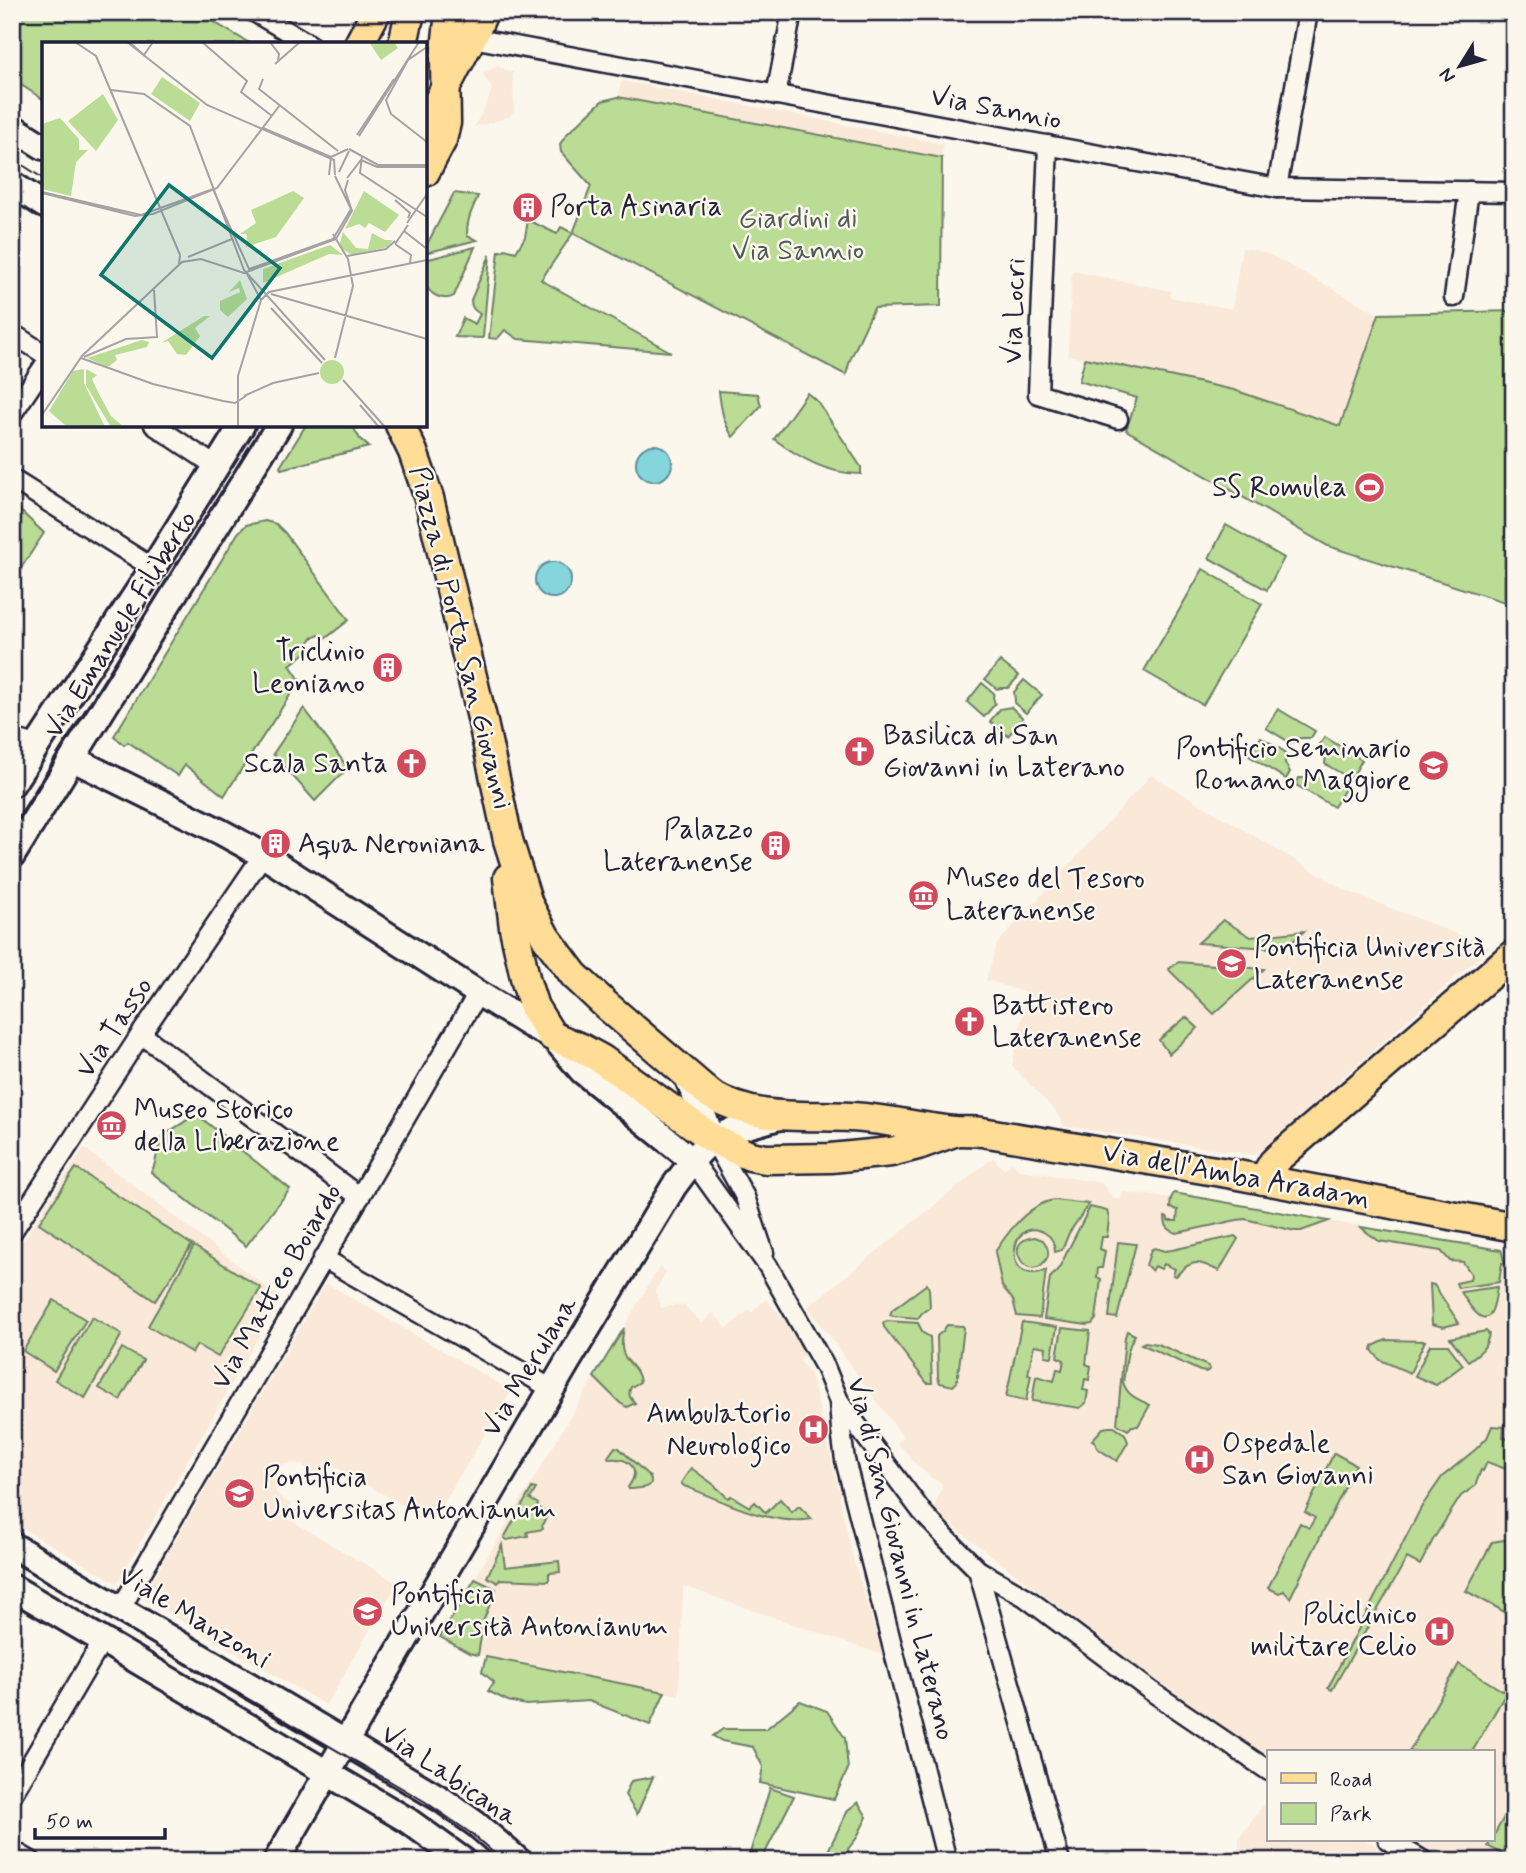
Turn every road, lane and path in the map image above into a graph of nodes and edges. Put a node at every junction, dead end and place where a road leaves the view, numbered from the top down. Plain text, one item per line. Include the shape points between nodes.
1 (254, 12) edge
2 (376, 12) edge
3 (410, 12) edge
4 (450, 12) edge
5 (792, 12) edge
6 (1308, 12) edge
7 (477, 25) edge
8 (306, 42) edge
9 (360, 42) edge
10 (403, 42) edge
11 (445, 91) junction
12 (776, 95) junction
13 (427, 123) edge
14 (12, 127) edge
15 (1048, 145) junction
16 (42, 146) edge
17 (427, 168) edge
18 (12, 184) edge
19 (1276, 188) junction
20 (1469, 191) junction
21 (1514, 192) edge
22 (42, 204) edge
23 (1454, 297) dead end
24 (12, 333) edge
25 (42, 353) edge
26 (42, 369) edge
27 (12, 414) edge
28 (1118, 419) dead end
29 (157, 427) edge
30 (241, 427) edge
31 (278, 427) edge
32 (404, 430) edge
33 (217, 467) junction
34 (12, 478) edge
35 (153, 568) junction
36 (12, 738) edge
37 (36, 745) junction
38 (73, 759) junction
39 (12, 784) edge
40 (509, 840) junction
41 (263, 855) junction
42 (12, 856) edge
43 (1514, 954) edge
44 (478, 993) junction
45 (141, 1034) junction
46 (552, 1036) junction
47 (685, 1072) junction
48 (783, 1116) junction
49 (957, 1131) junction
50 (713, 1139) junction
51 (692, 1161) junction
52 (1263, 1180) junction
53 (360, 1197) junction
54 (1514, 1227) edge
55 (12, 1232) edge
56 (323, 1258) junction
57 (772, 1273) junction
58 (552, 1389) junction
59 (839, 1401) junction
60 (12, 1545) edge
61 (978, 1570) junction
62 (12, 1587) edge
63 (121, 1608) junction
64 (103, 1640) junction
65 (344, 1742) junction
66 (1267, 1770) edge
67 (327, 1773) junction
68 (12, 1795) edge
69 (1391, 1842) edge
70 (12, 1850) edge
71 (31, 1861) edge
72 (276, 1861) edge
73 (464, 1861) edge
74 (519, 1861) edge
75 (947, 1861) edge
76 (1060, 1861) edge
77 (1424, 1861) edge

1 - 8 street
2 - 9 main road
3 - 10 main road
4 - 11 main road
5 - 12 street
6 - 19 street
7 - 11 main road
7 - 12 street, Via Sannio
11 - 13 main road
11 - 17 main road via 446,128
12 - 15 street, Via Sannio
14 - 16 main road
15 - 19 street, Via Sannio
15 - 28 street, Via Locri via 1038,394
18 - 22 main road
19 - 20 street, Via Sannio
20 - 21 street, Via Sannio
20 - 23 street
24 - 25 street
26 - 27 street
29 - 33 street
30 - 33 main road, Via Emanuele Filiberto
31 - 38 main road, Via Emanuele Filiberto
32 - 40 main road, Piazza di Porta San Giovanni via 429,498
33 - 35 main road, Via Emanuele Filiberto
34 - 35 street
35 - 37 main road, Via Emanuele Filiberto
36 - 37 street
37 - 39 main road, Via Emanuele Filiberto
38 - 41 main road
38 - 42 main road, Via Emanuele Filiberto
40 - 46 main road via 510,901 522,965 534,1007
40 - 47 main road, Via dell'Amba Aradam via 523,893 558,955 590,991
41 - 44 main road
41 - 45 street, Via Tasso
43 - 52 main road via 1280,1156
44 - 46 main road
44 - 53 street, Via Matteo Boiardo
45 - 53 street
45 - 55 street, Via Tasso
46 - 50 main road via 601,1059
46 - 51 main road via 582,1071
47 - 48 main road, Via dell'Amba Aradam via 731,1106
47 - 50 main road
48 - 49 main road, Via dell'Amba Aradam via 862,1118
48 - 50 main road
49 - 50 main road via 891,1152 831,1158 766,1159
49 - 52 main road, Via dell'Amba Aradam
50 - 51 main road, Via Merulana
50 - 57 street via 746,1197
51 - 57 street
51 - 58 main road, Via Merulana
52 - 54 main road, Via dell'Amba Aradam
53 - 56 street, Via Matteo Boiardo
56 - 58 street
56 - 63 street, Via Matteo Boiardo
57 - 59 street, Via di San Giovanni in Laterano
58 - 65 main road, Via Merulana
59 - 61 street via 922,1512
59 - 75 street, Via di San Giovanni in Laterano via 845,1461
60 - 63 main road, Viale Manzoni
61 - 66 street via 1025,1597
61 - 76 street
62 - 64 main road
63 - 65 main road, Viale Manzoni
64 - 67 main road
64 - 68 street
65 - 67 main road, Via Merulana
65 - 74 main road, Via Labicana via 454,1808
67 - 72 main road, Via Merulana
67 - 73 main road via 407,1820
69 - 77 street
70 - 71 street

